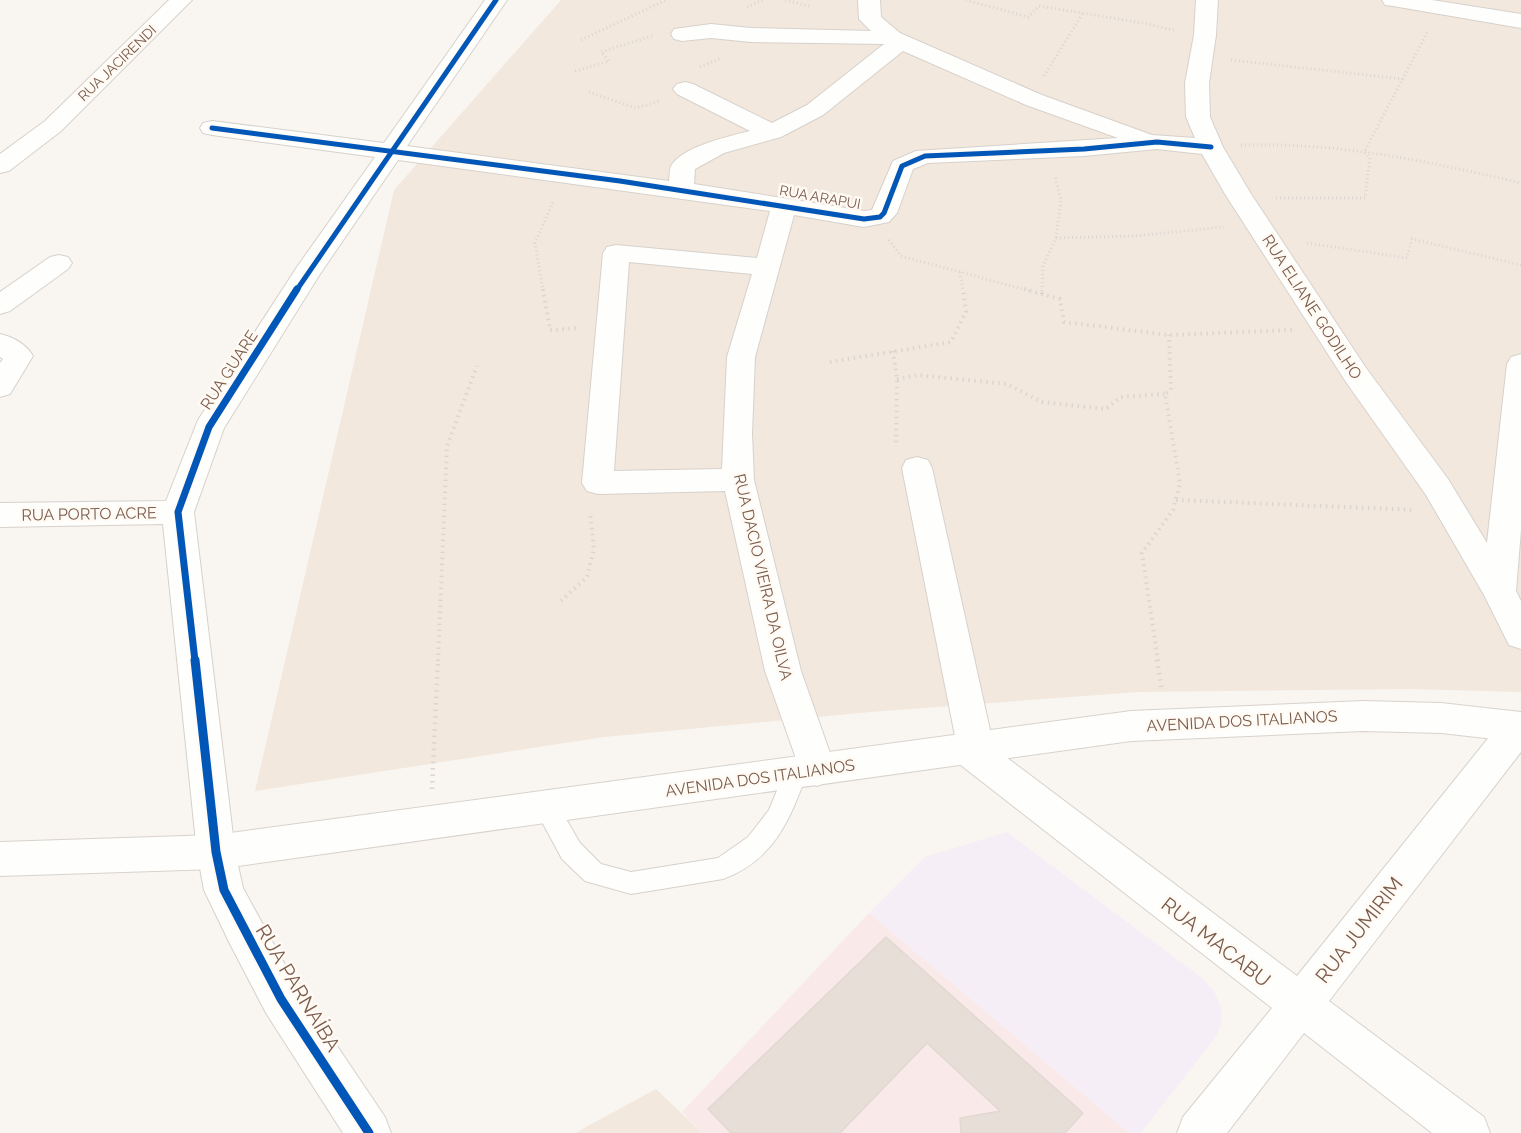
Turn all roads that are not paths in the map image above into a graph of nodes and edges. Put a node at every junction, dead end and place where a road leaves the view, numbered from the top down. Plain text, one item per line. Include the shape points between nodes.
1 (181, 0) edge
2 (496, 0) edge
3 (869, 0) edge
4 (1207, 0) edge
5 (1393, 0) edge
6 (1521, 21) edge
7 (682, 34) road end
8 (897, 40) junction
9 (688, 90) road end
10 (212, 128) dead end
11 (772, 132) junction
12 (1156, 142) junction
13 (1211, 147) junction
14 (391, 153) junction
15 (0, 166) edge
16 (681, 188) junction
17 (784, 205) junction
18 (59, 263) dead end
19 (768, 267) junction
20 (0, 304) edge
21 (0, 344) edge
22 (1521, 364) edge
23 (0, 387) edge
24 (916, 468) road end
25 (738, 480) junction
26 (178, 512) junction
27 (0, 515) edge
28 (1498, 591) junction
29 (1521, 635) edge
30 (1520, 727) edge
31 (971, 748) junction
32 (806, 772) junction
33 (546, 807) junction
34 (216, 852) junction
35 (0, 859) edge
36 (1299, 1006) junction
37 (369, 1133) edge
38 (1199, 1133) edge
39 (1468, 1133) edge

1 - 15 street, RUA JACIRENDI via 53,126
2 - 14 street, RUA GUARE
3 - 8 street via 870,19
4 - 13 street, RUA ELIANE GODILHO via 1197,83 1198,117
5 - 6 street
7 - 8 street via 711,31
8 - 11 street via 815,110
8 - 12 street via 1020,95
9 - 11 street
10 - 14 street, RUA ARAPUI
11 - 16 street via 715,148 683,166
12 - 13 street, RUA ARAPUI
12 - 17 street, RUA ARAPUI via 925,156 902,166 884,213 873,218
13 - 28 street, RUA ELIANE GODILHO via 1363,384 1437,487
14 - 16 street, RUA ARAPUI
14 - 26 street, RUA GUARE via 209,427
16 - 17 street, RUA ARAPUI
17 - 19 street, RUA DACIO VIEIRA DA OILVA
18 - 20 street
19 - 25 street, RUA DACIO VIEIRA DA OILVA via 741,357
19 - 25 street via 615,253 598,483
21 - 23 street via 19,356
22 - 28 street
24 - 31 street
25 - 32 street, RUA DACIO VIEIRA DA OILVA
26 - 27 street, RUA PORTO ACRE
26 - 34 street, RUA GUARE
28 - 29 street, RUA ELIANE GODILHO
30 - 31 street, AVENIDA DOS ITALIANOS via 1441,718 1362,716 1131,726
30 - 36 street, RUA JUMIRIM
31 - 32 street, AVENIDA DOS ITALIANOS
31 - 36 street, RUA MACABU
32 - 33 street, AVENIDA DOS ITALIANOS
32 - 33 lane via 757,845 723,868 631,883 594,873 571,851
33 - 34 street, AVENIDA DOS ITALIANOS
34 - 35 street, AVENIDA DOS ITALIANOS
34 - 37 street, RUA PARNAÍBA via 224,890 281,999
36 - 38 street, RUA JUMIRIM
36 - 39 street, RUA MACABU

